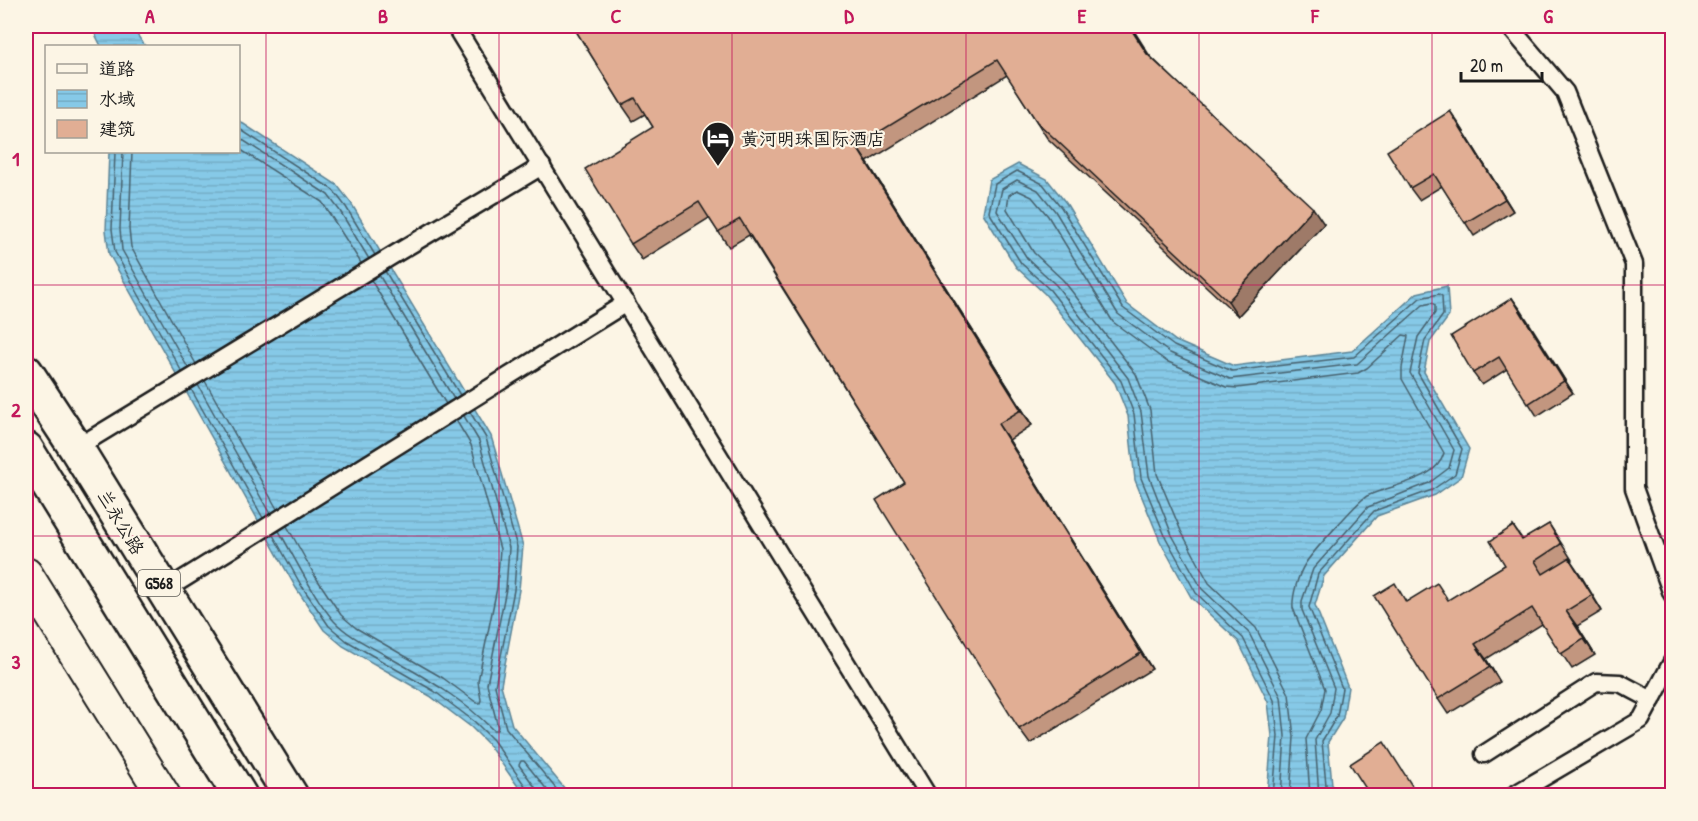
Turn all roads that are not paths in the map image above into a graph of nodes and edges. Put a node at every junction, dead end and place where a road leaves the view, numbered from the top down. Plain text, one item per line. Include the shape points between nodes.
1 (455, 26) edge
2 (1509, 26) edge
3 (542, 166) junction
4 (626, 303) junction
5 (26, 372) edge
6 (76, 448) junction
7 (26, 449) edge
8 (26, 574) edge
9 (164, 591) junction
10 (1672, 594) edge
11 (1672, 662) edge
12 (1652, 700) junction
13 (1484, 754) dead end
14 (164, 795) edge
15 (240, 795) edge
16 (291, 795) edge
17 (928, 795) edge
18 (1512, 795) edge

1 - 3 lane
2 - 10 lane via 1565,92 1634,264 1634,488
3 - 4 lane
3 - 6 lane
4 - 9 lane
4 - 17 lane
5 - 6 highway, 兰永公路 / G568
6 - 9 highway, 兰永公路 / G568
7 - 15 highway, G568
8 - 14 street
9 - 16 highway, 兰永公路 / G568
11 - 12 lane
12 - 13 lane via 1620,683 1596,682
12 - 18 lane via 1641,720

